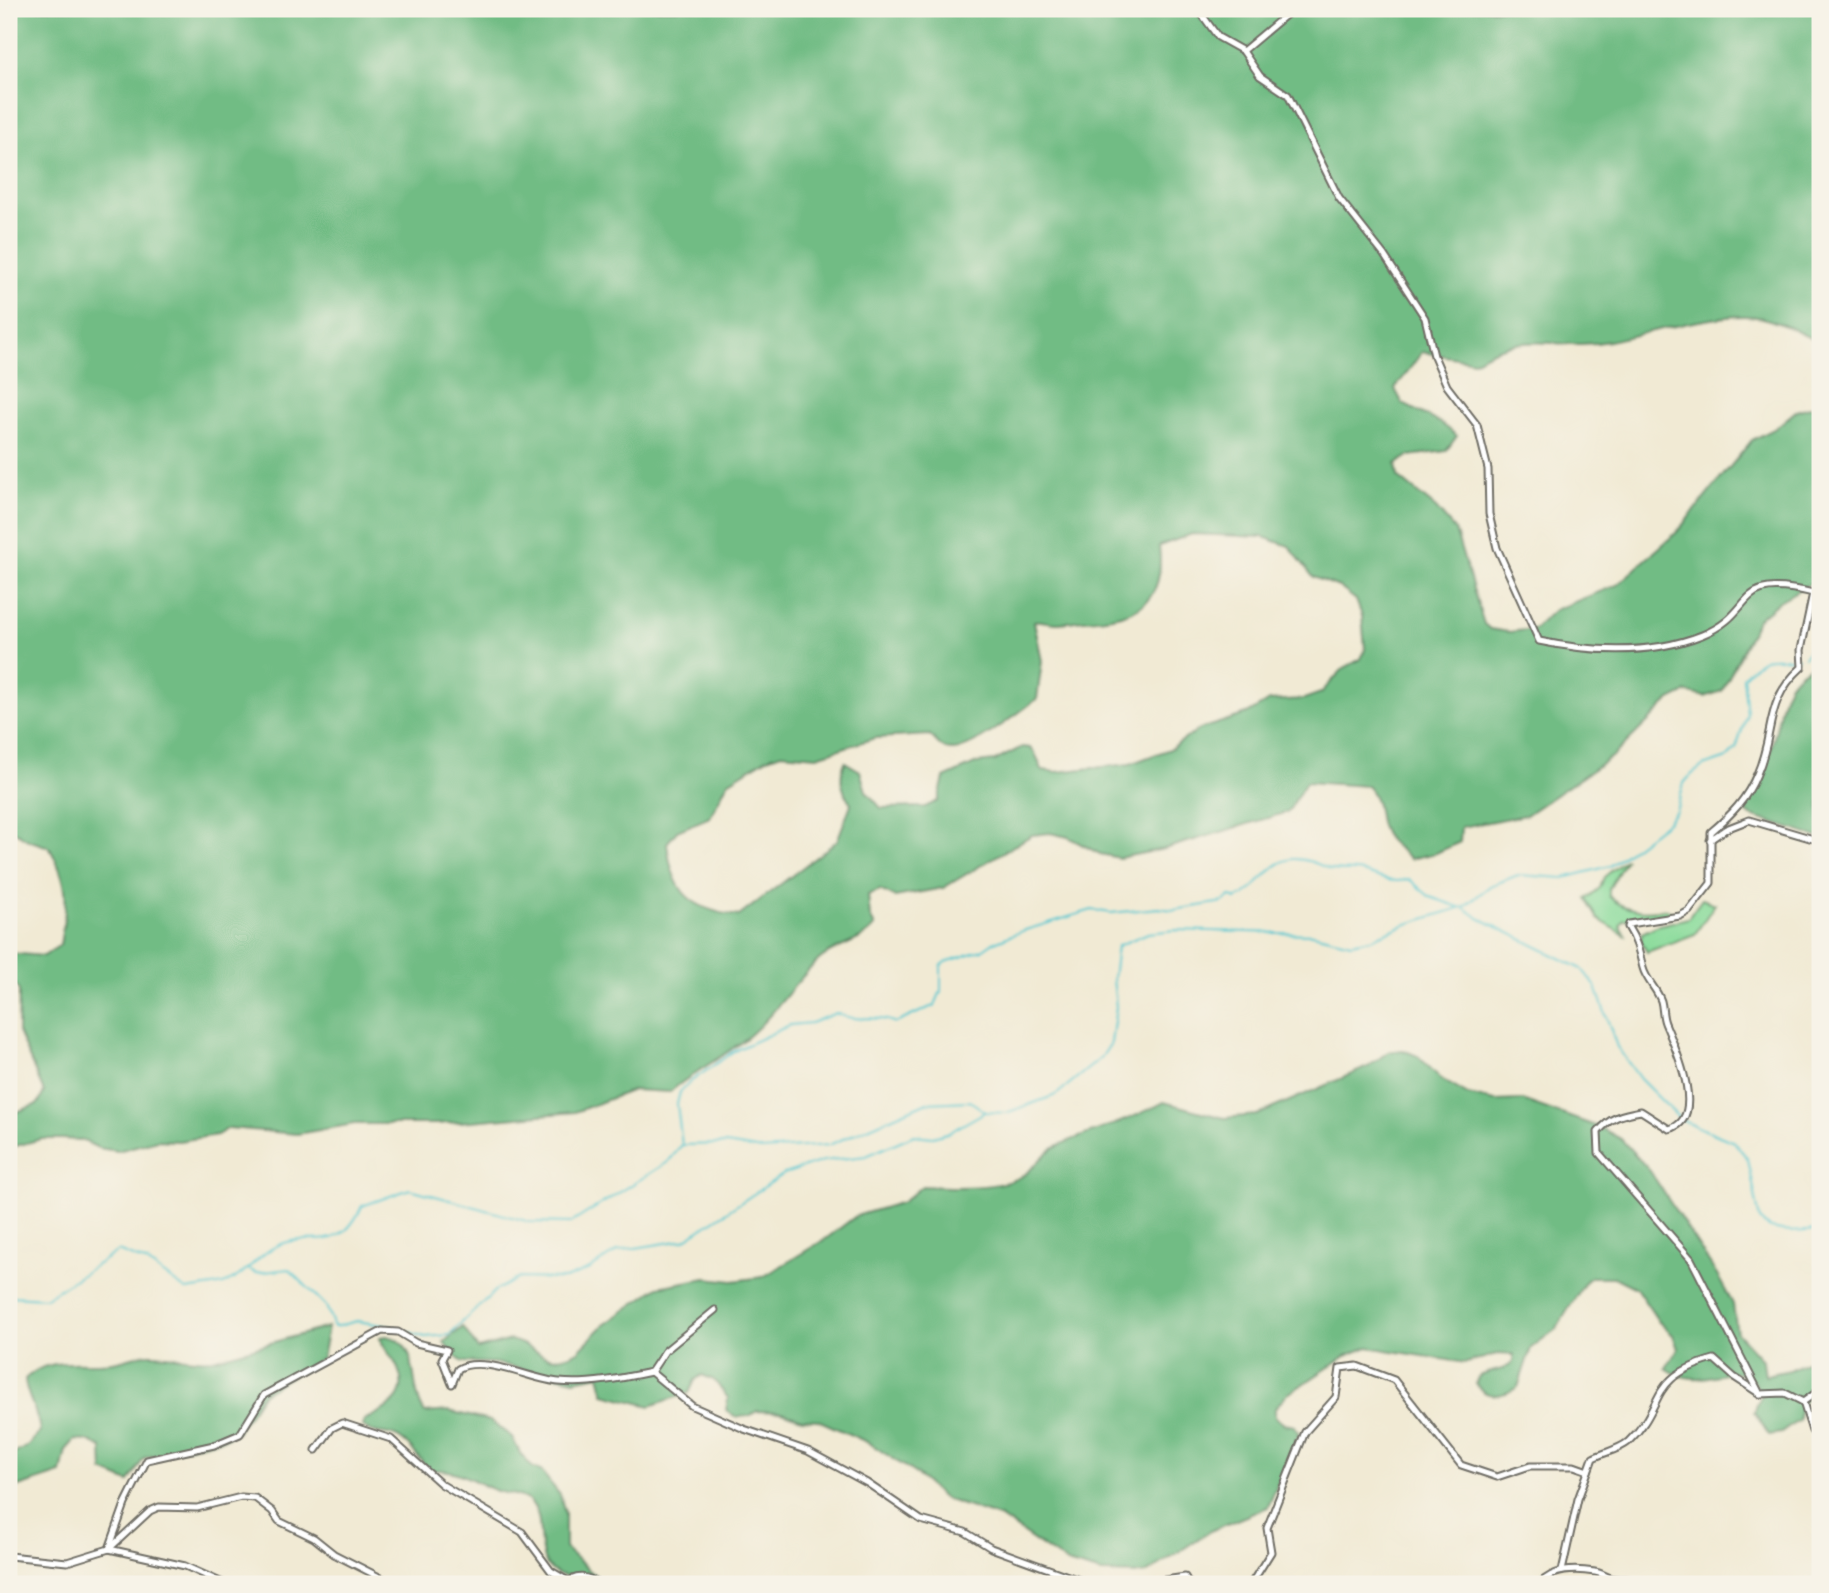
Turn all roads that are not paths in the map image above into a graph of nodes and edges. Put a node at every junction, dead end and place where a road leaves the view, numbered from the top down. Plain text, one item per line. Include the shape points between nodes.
1 (1198, 9) edge
2 (1293, 9) edge
3 (1243, 51) junction
4 (1710, 840) junction
5 (1820, 841) edge
6 (715, 1310) dead end
7 (651, 1372) junction
8 (1820, 1390) edge
9 (1759, 1394) junction
10 (1803, 1402) junction
11 (1820, 1412) edge
12 (1809, 1420) junction
13 (1820, 1441) edge
14 (316, 1450) dead end
15 (1588, 1471) junction
16 (109, 1549) junction
17 (9, 1556) edge
18 (1562, 1571) junction
19 (567, 1583) edge
20 (225, 1584) edge
21 (393, 1584) edge
22 (598, 1584) edge
23 (1090, 1584) edge
24 (1139, 1584) edge
25 (1189, 1584) edge
26 (1251, 1584) edge
27 (1540, 1584) edge
28 (1648, 1584) edge

1 - 3 street via 1218,37
2 - 3 street
3 - 4 street via 1260,76 1288,95 1339,198 1384,255 1424,318 1447,386 1477,425 1488,469 1489,514 1497,548 1539,641 1603,652 1672,642 1702,635 1724,623 1747,598 1767,586 1813,593 1802,667 1784,683 1776,699 1758,772 1745,798 1711,832
4 - 5 street via 1749,820
4 - 9 street via 1711,883 1689,911 1629,924 1628,928 1680,1053 1688,1095 1686,1114 1669,1129 1641,1111 1607,1120 1598,1132 1600,1153 1690,1259
6 - 7 street via 665,1351
7 - 16 street via 558,1382 466,1365 458,1369 453,1384 442,1359 447,1350 416,1343 398,1332 382,1331 264,1395 240,1434 214,1446 147,1460
7 - 23 street via 692,1406 808,1451 921,1520 965,1532 990,1548
8 - 10 street
9 - 10 street via 1785,1393
9 - 15 street via 1714,1359 1692,1365 1668,1379 1626,1444 1593,1458
10 - 12 street
11 - 12 street
12 - 13 street
14 - 19 street via 332,1428 342,1423 391,1439 441,1484 522,1532 551,1571
15 - 18 street
15 - 26 street via 1574,1466 1530,1466 1497,1476 1461,1465 1394,1380 1357,1366 1340,1368 1336,1396 1305,1432 1267,1528 1271,1552
16 - 17 street via 67,1562
16 - 20 street via 186,1566
16 - 21 street via 159,1507 197,1508 254,1498 279,1521
18 - 27 street via 1546,1576
18 - 28 street via 1594,1572
19 - 22 street via 579,1577
24 - 25 street via 1185,1577

